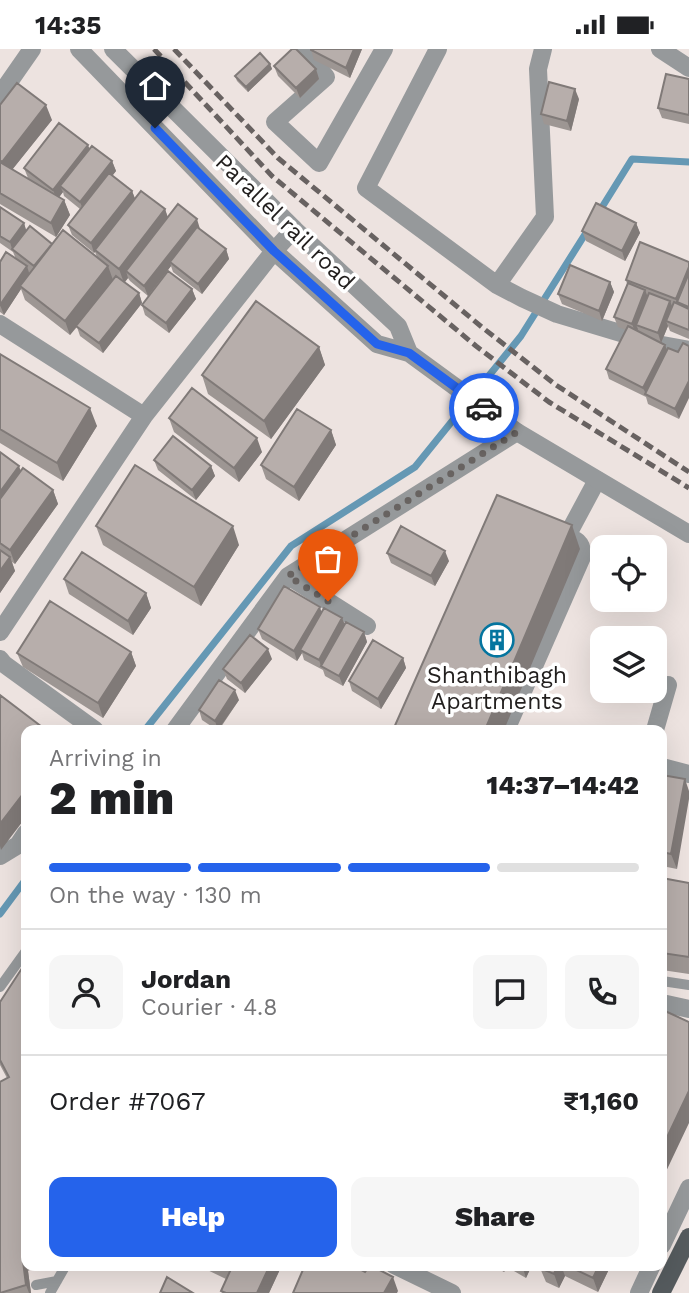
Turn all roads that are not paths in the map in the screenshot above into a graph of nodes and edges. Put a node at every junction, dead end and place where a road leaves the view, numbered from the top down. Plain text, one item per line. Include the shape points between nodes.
1 (32, 49) edge
2 (79, 49) edge
3 (113, 49) edge
4 (304, 49) edge
5 (384, 49) edge
6 (438, 49) edge
7 (543, 49) edge
8 (660, 49) edge
9 (689, 68) edge
10 (0, 95) edge
11 (294, 229) junction
12 (274, 251) junction
13 (497, 285) junction
14 (0, 324) edge
15 (689, 350) edge
16 (409, 353) junction
17 (144, 416) junction
18 (517, 432) junction
19 (597, 480) junction
20 (536, 524) edge
21 (689, 534) edge
22 (567, 536) junction
23 (288, 576) junction
24 (367, 626) dead end
25 (0, 632) edge
26 (0, 659) edge
27 (668, 685) dead end
28 (88, 725) edge
29 (179, 725) edge
30 (508, 725) edge
31 (656, 725) edge
32 (667, 768) edge
33 (689, 774) edge
34 (21, 840) edge
35 (0, 856) edge
36 (21, 958) edge
37 (667, 982) edge
38 (689, 985) edge
39 (0, 987) edge
40 (667, 1004) edge
41 (689, 1009) edge
42 (689, 1188) edge
43 (667, 1234) edge
44 (689, 1237) edge
45 (63, 1271) edge
46 (407, 1271) edge
47 (649, 1271) edge
48 (57, 1281) junction
49 (36, 1285) dead end
50 (50, 1293) edge
51 (453, 1293) edge
52 (639, 1293) edge
53 (661, 1293) edge

1 - 10 street
2 - 12 street, Parallel rail road
3 - 11 street, Parallel rail road
4 - 5 street via 326,77 275,122 319,163
6 - 13 street via 366,188
7 - 13 street via 538,69 545,217
8 - 9 street
11 - 12 street
11 - 16 street, Parallel rail road via 398,326
12 - 16 street, Parallel rail road via 377,344
12 - 17 street
13 - 15 street via 557,314
14 - 17 street
16 - 18 street, Parallel rail road
17 - 25 street
18 - 19 street, Parallel rail road
18 - 23 street
19 - 21 street, Parallel rail road
19 - 22 street
20 - 22 street
22 - 30 street via 579,542 582,557
23 - 24 street
23 - 29 street
26 - 28 street
27 - 31 street
32 - 33 street
34 - 35 street
36 - 39 lane
37 - 38 lane
40 - 41 street
42 - 43 street
44 - 53 main road
45 - 48 lane
46 - 51 street
47 - 52 street
48 - 49 lane
48 - 50 lane

